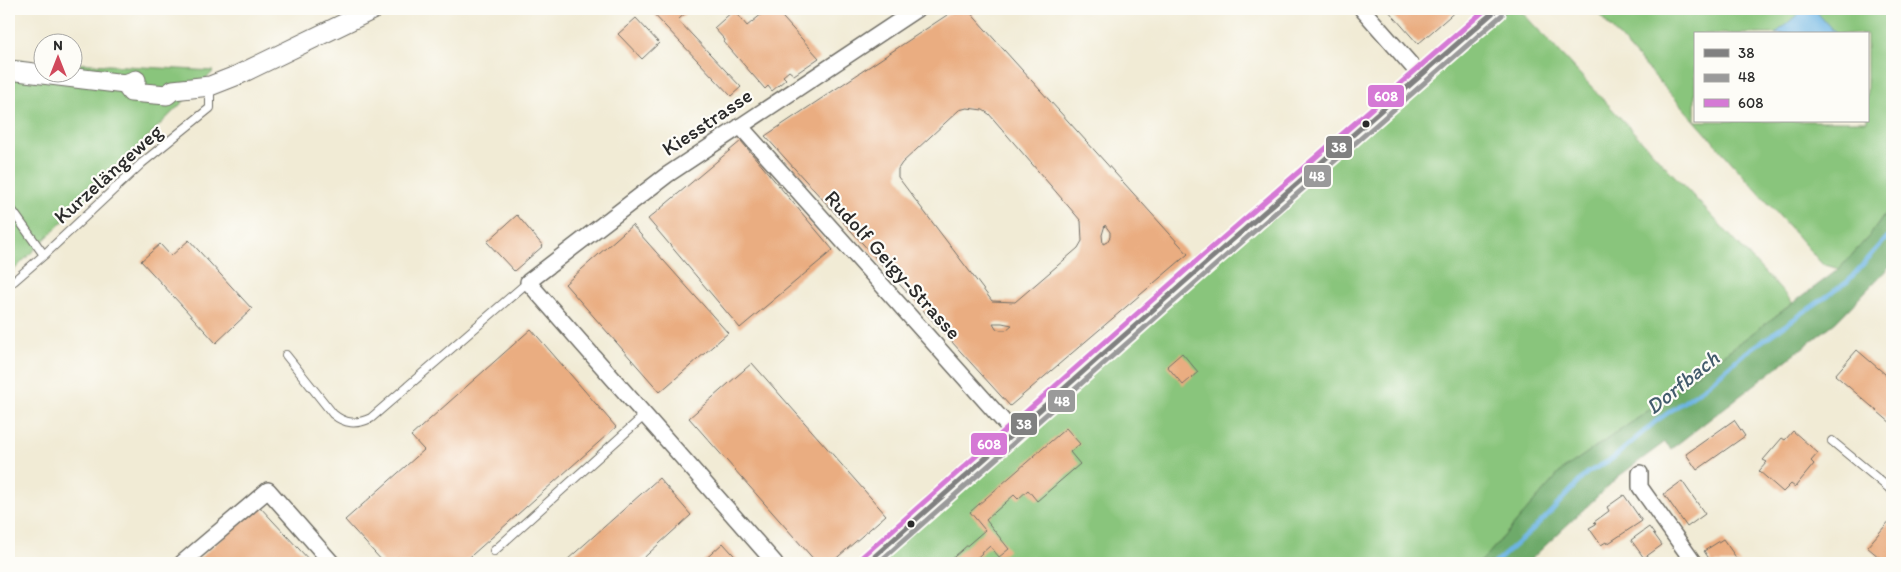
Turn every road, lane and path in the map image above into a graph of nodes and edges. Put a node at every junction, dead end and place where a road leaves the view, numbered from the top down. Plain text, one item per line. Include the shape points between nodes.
1 (374, 9) edge
2 (917, 9) edge
3 (1362, 9) edge
4 (1498, 9) edge
5 (9, 70) edge
6 (1420, 76) junction
7 (210, 86) junction
8 (740, 126) junction
9 (9, 206) edge
10 (44, 255) junction
11 (14, 281) dead end
12 (528, 282) junction
13 (286, 354) dead end
14 (645, 415) junction
15 (1014, 433) junction
16 (1832, 441) dead end
17 (1640, 473) dead end
18 (1892, 489) edge
19 (494, 551) dead end
20 (182, 563) edge
21 (332, 563) edge
22 (775, 563) edge
23 (866, 563) edge
24 (1694, 563) edge

1 - 7 street via 238,76
2 - 8 street, Kiesstrasse
3 - 6 street
4 - 6 street
5 - 7 street via 125,84 131,92 167,95 173,90
6 - 15 street
7 - 10 lane, Kurzelängeweg via 210,108 142,163
8 - 12 street, Kiesstrasse via 667,175
8 - 15 street, Rudolf Geigy-Strasse
9 - 10 lane
10 - 11 lane, Kurzelängeweg
12 - 13 lane via 371,418 360,423 341,421 333,414
12 - 14 street
14 - 19 lane
14 - 22 street
15 - 23 street
16 - 18 lane
17 - 24 street via 1640,487
20 - 21 street via 268,490

